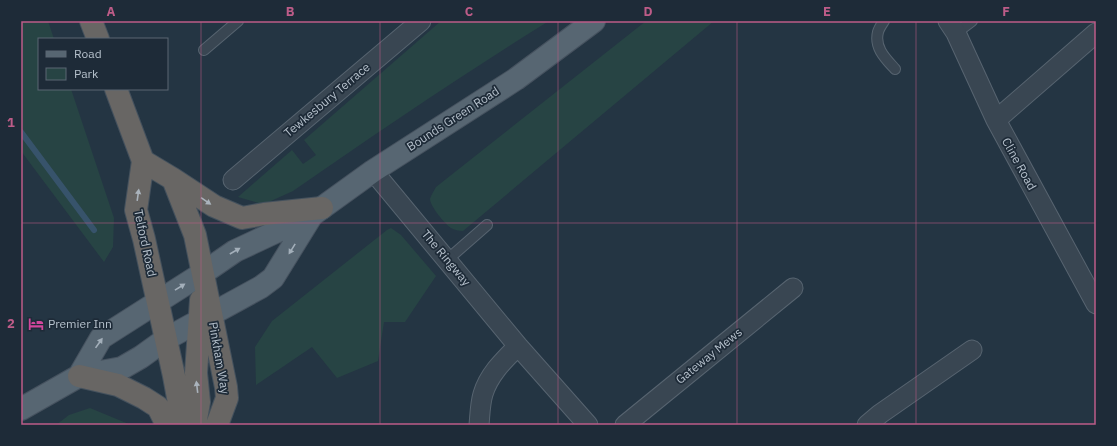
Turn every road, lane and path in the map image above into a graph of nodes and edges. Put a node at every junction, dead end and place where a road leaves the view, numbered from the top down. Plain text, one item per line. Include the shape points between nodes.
1 (91, 21) edge
2 (238, 21) edge
3 (421, 21) edge
4 (594, 21) edge
5 (884, 21) edge
6 (972, 21) edge
7 (952, 27) edge
8 (1096, 33) edge
9 (98, 38) edge
10 (204, 50) dead end
11 (895, 69) dead end
12 (116, 90) edge
13 (996, 120) junction
14 (143, 161) junction
15 (373, 171) junction
16 (173, 179) junction
17 (233, 180) dead end
18 (317, 212) junction
19 (487, 225) dead end
20 (447, 260) junction
21 (203, 273) junction
22 (793, 288) dead end
23 (158, 302) junction
24 (1096, 304) edge
25 (206, 318) junction
26 (166, 339) junction
27 (518, 346) junction
28 (972, 350) dead end
29 (78, 376) junction
30 (21, 409) edge
31 (167, 425) edge
32 (186, 425) edge
33 (195, 425) edge
34 (217, 425) edge
35 (479, 425) edge
36 (588, 425) edge
37 (625, 425) edge
38 (867, 425) edge

1 - 9 highway
2 - 10 lane
3 - 17 street, Tewkesbury Terrace
4 - 15 main road, Bounds Green Road via 516,80
5 - 11 lane via 878,32 877,41 880,52
6 - 7 lane
7 - 13 street, Cline Road
8 - 13 street
12 - 14 highway, Telford Road
13 - 24 street, Cline Road
14 - 16 highway
23 -> 14 highway, Telford Road via 136,210
15 - 18 main road, Bounds Green Road
15 - 20 street, The Ringway
16 -> 18 highway via 214,206 242,218 264,214
16 - 21 highway via 195,235
21 -> 18 main road, Bounds Green Road via 235,251
18 -> 25 main road, Bounds Green Road via 273,278
19 - 20 lane
20 - 27 street, The Ringway
23 -> 21 main road, Bounds Green Road
21 - 25 highway, Pinkham Way
22 - 37 street, Gateway Mews
23 - 26 highway, Telford Road
29 -> 23 main road, Bounds Green Road via 102,338
25 - 26 main road, Bounds Green Road
33 -> 25 highway via 199,402 196,373
25 - 34 highway, Pinkham Way via 226,387 227,398
26 - 29 main road, Bounds Green Road via 122,368
26 - 32 highway
27 - 35 street via 503,360 488,381 483,395
27 - 36 street, The Ringway
28 - 38 street
29 - 30 main road
29 - 31 highway via 118,385 144,398 158,407

